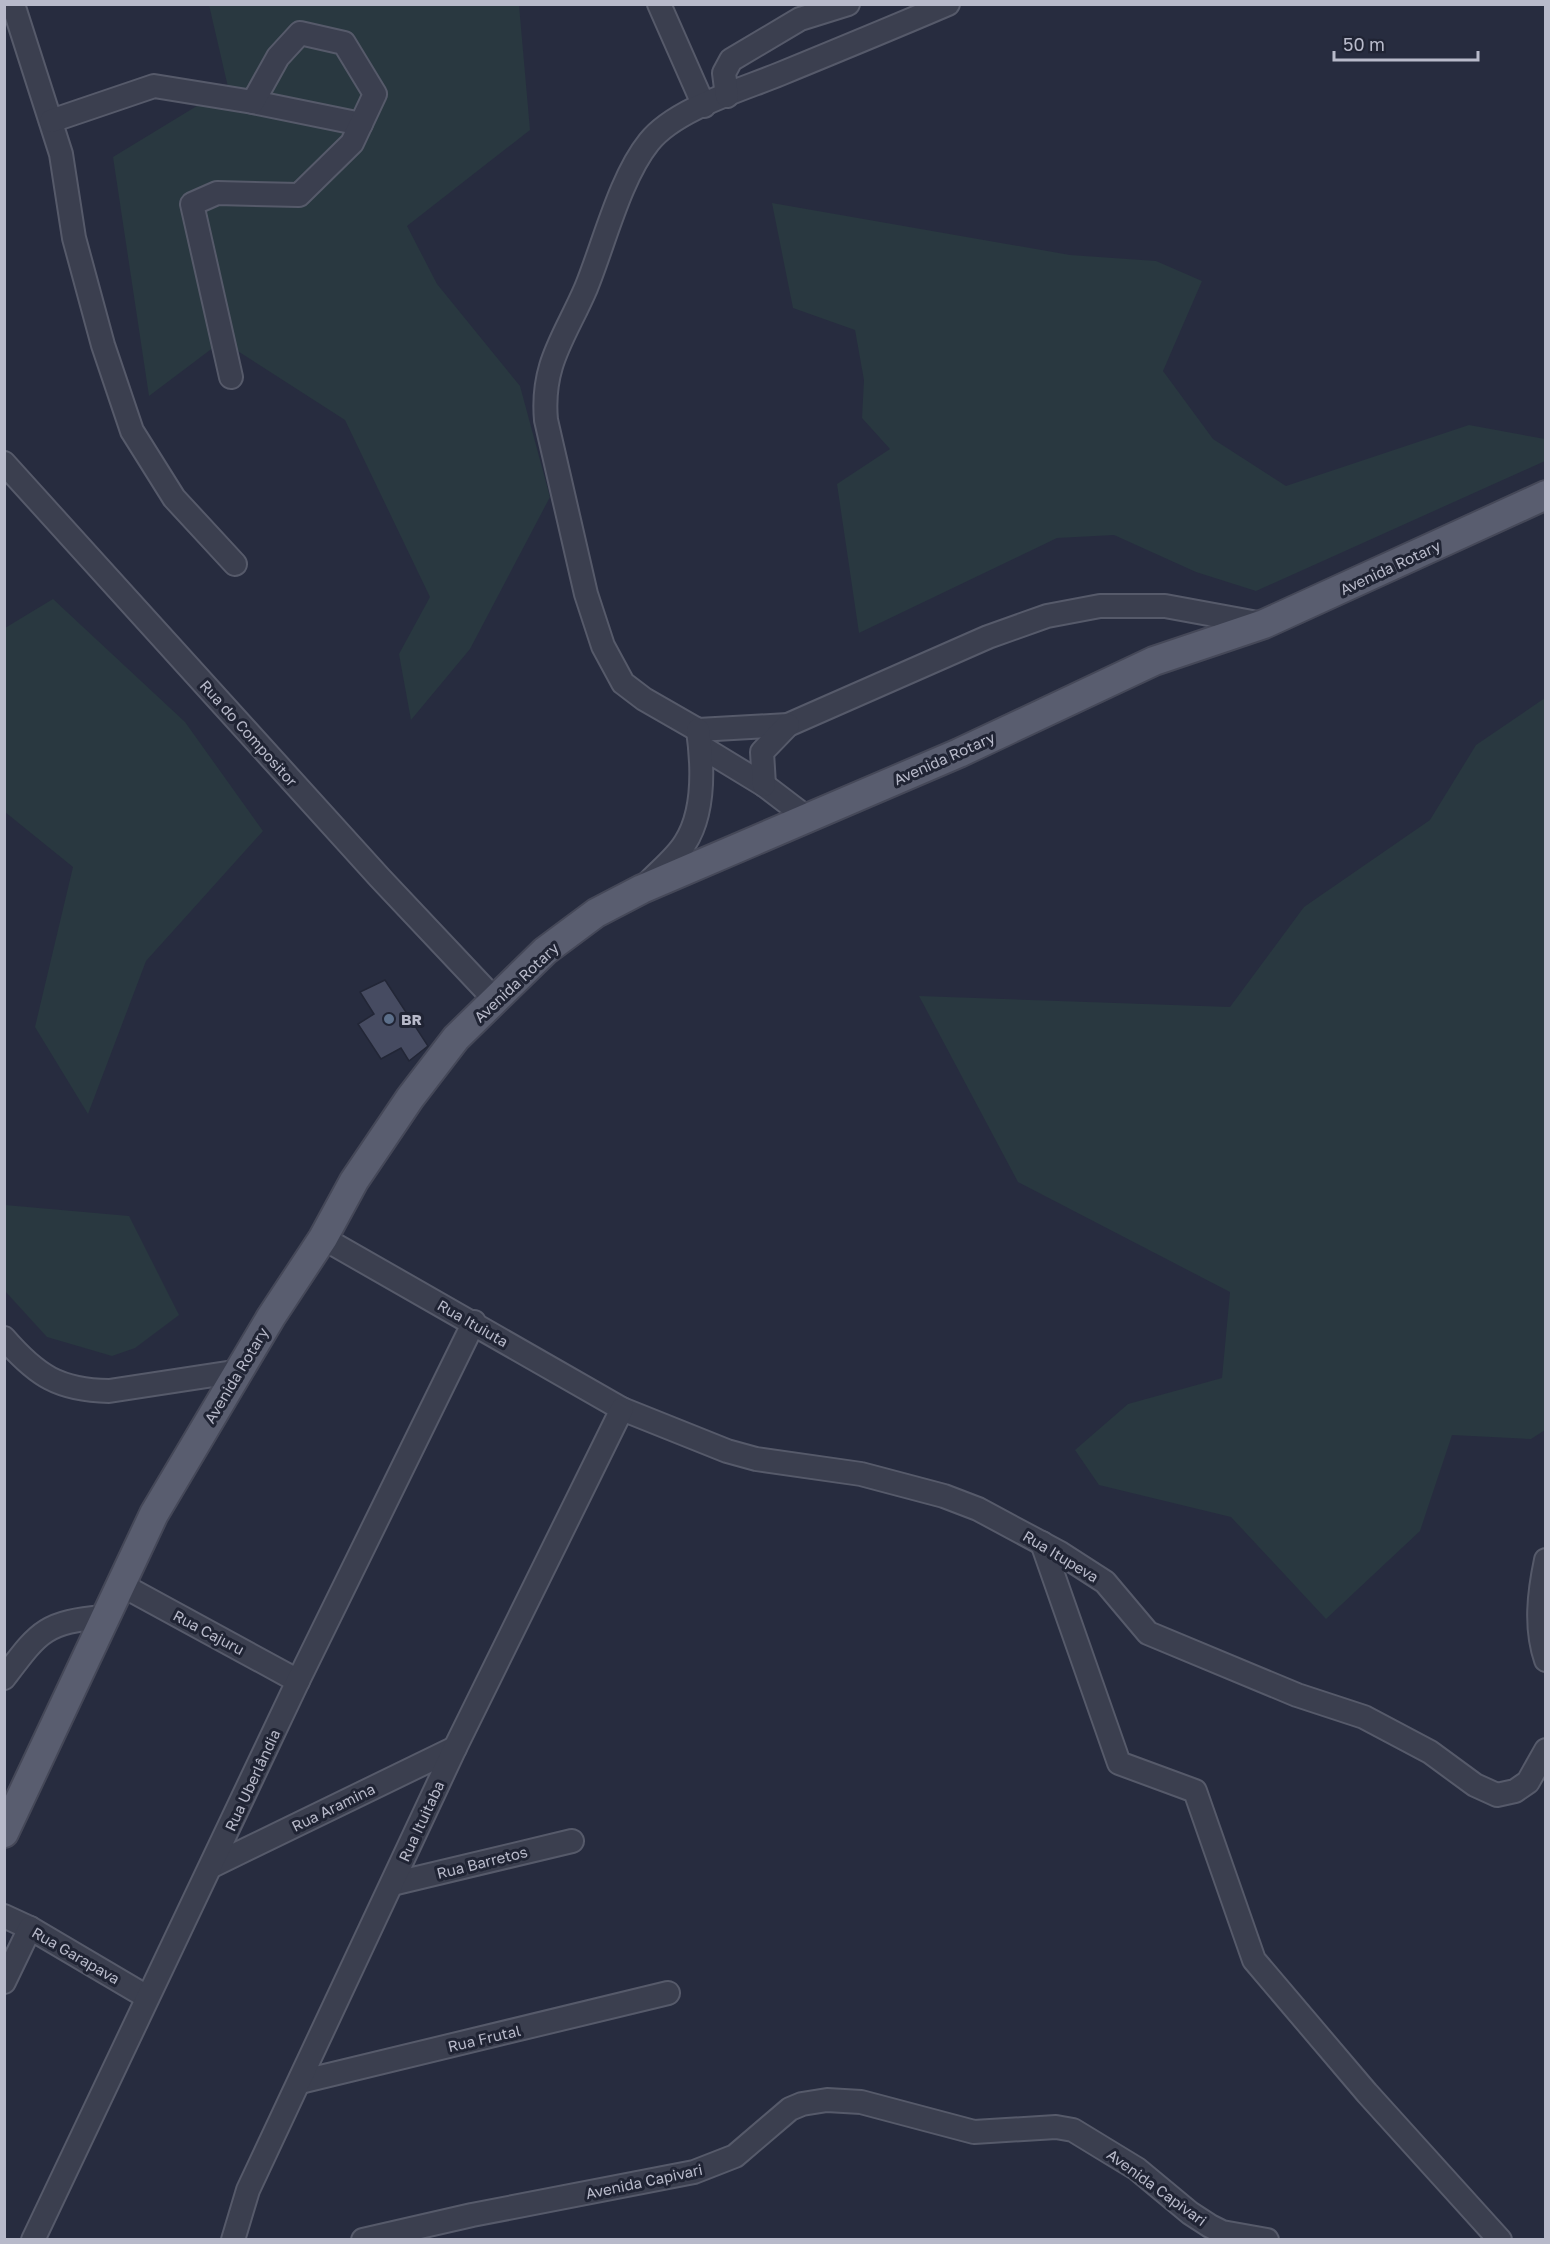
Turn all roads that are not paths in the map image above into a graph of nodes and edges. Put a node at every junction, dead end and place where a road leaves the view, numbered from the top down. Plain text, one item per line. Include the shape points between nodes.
1 (13, 4) edge
2 (659, 4) edge
3 (848, 4) edge
4 (948, 4) edge
5 (727, 96) junction
6 (253, 102) junction
7 (704, 106) junction
8 (51, 121) junction
9 (361, 124) junction
10 (231, 377) dead end
11 (4, 463) edge
12 (1545, 495) edge
13 (235, 564) dead end
14 (1264, 624) junction
15 (788, 725) junction
16 (699, 738) junction
17 (764, 786) junction
18 (807, 817) junction
19 (642, 889) junction
20 (496, 1001) junction
21 (323, 1238) junction
22 (474, 1322) junction
23 (4, 1338) edge
24 (240, 1371) junction
25 (622, 1408) junction
26 (1042, 1543) junction
27 (1545, 1560) edge
28 (120, 1584) junction
29 (104, 1617) junction
30 (1545, 1660) edge
31 (4, 1678) edge
32 (298, 1680) junction
33 (455, 1748) junction
34 (1545, 1750) edge
35 (4, 1833) edge
36 (572, 1840) dead end
37 (212, 1866) junction
38 (392, 1884) junction
39 (4, 1916) edge
40 (30, 1928) junction
41 (4, 1982) edge
42 (668, 1994) dead end
43 (147, 1997) junction
44 (300, 2082) junction
45 (33, 2240) edge
46 (233, 2240) edge
47 (363, 2240) edge
48 (1267, 2240) edge
49 (1500, 2240) edge

1 - 8 street
2 - 7 street
3 - 5 street via 800,20 731,60 724,73
4 - 5 street
5 - 7 street
6 - 8 street via 154,86
6 - 9 street
6 - 9 street via 278,57 300,33 344,43 375,94
7 - 16 street via 664,125 634,165 555,354 544,394 546,420 586,594 603,646 623,682
8 - 13 street via 61,154 74,238 103,345 132,431 174,498
9 - 10 street via 352,143 299,195 217,194 192,204
11 - 20 street, Rua do Compositor
12 - 14 main road, Avenida Rotary
14 - 15 street via 1165,606 1100,606 1047,616 988,637
14 - 18 main road, Avenida Rotary via 1154,661 959,753
15 - 16 street
15 - 17 street via 762,752
16 - 17 street
16 - 19 street via 696,824 684,846
17 - 18 street
18 - 19 main road, Avenida Rotary
19 - 20 main road, Avenida Rotary via 596,913 545,951
20 - 21 main road, Avenida Rotary via 456,1038 410,1098 354,1181
21 - 22 street, Rua Ituiuta
21 - 24 main road, Avenida Rotary
22 - 25 street, Rua Ituiuta
22 - 32 street, Rua Uberlândia
23 - 24 street via 46,1377 62,1386 87,1390 109,1391
24 - 28 main road, Avenida Rotary via 154,1514
25 - 26 street, Rua Itupeva via 756,1459 861,1474 944,1496
25 - 33 street, Rua Ituitaba
26 - 34 street, Rua Itupeva via 1105,1582 1148,1633 1297,1695 1364,1716 1497,1795 1515,1791 1528,1782
26 - 49 street via 1119,1763 1195,1791 1254,1959 1367,2093
27 - 30 street via 1539,1642
28 - 29 main road, Avenida Rotary
28 - 32 street, Rua Cajuru
29 - 31 street via 68,1620 49,1628
29 - 35 main road, Avenida Rotary
32 - 37 street, Rua Uberlândia
33 - 37 street, Rua Aramina
33 - 38 street, Rua Ituitaba
36 - 38 street, Rua Barretos
37 - 43 street, Rua Uberlândia
38 - 44 street, Rua Ituitaba
39 - 40 street, Rua Garapava
40 - 41 street
40 - 43 street, Rua Garapava
42 - 44 street, Rua Frutal
43 - 45 street, Rua Uberlândia
44 - 46 street, Rua Ituitaba via 248,2190
47 - 48 street, Avenida Capivari via 694,2172 735,2156 790,2109 827,2100 861,2102 974,2132 1056,2127 1073,2130 1137,2169 1210,2226

